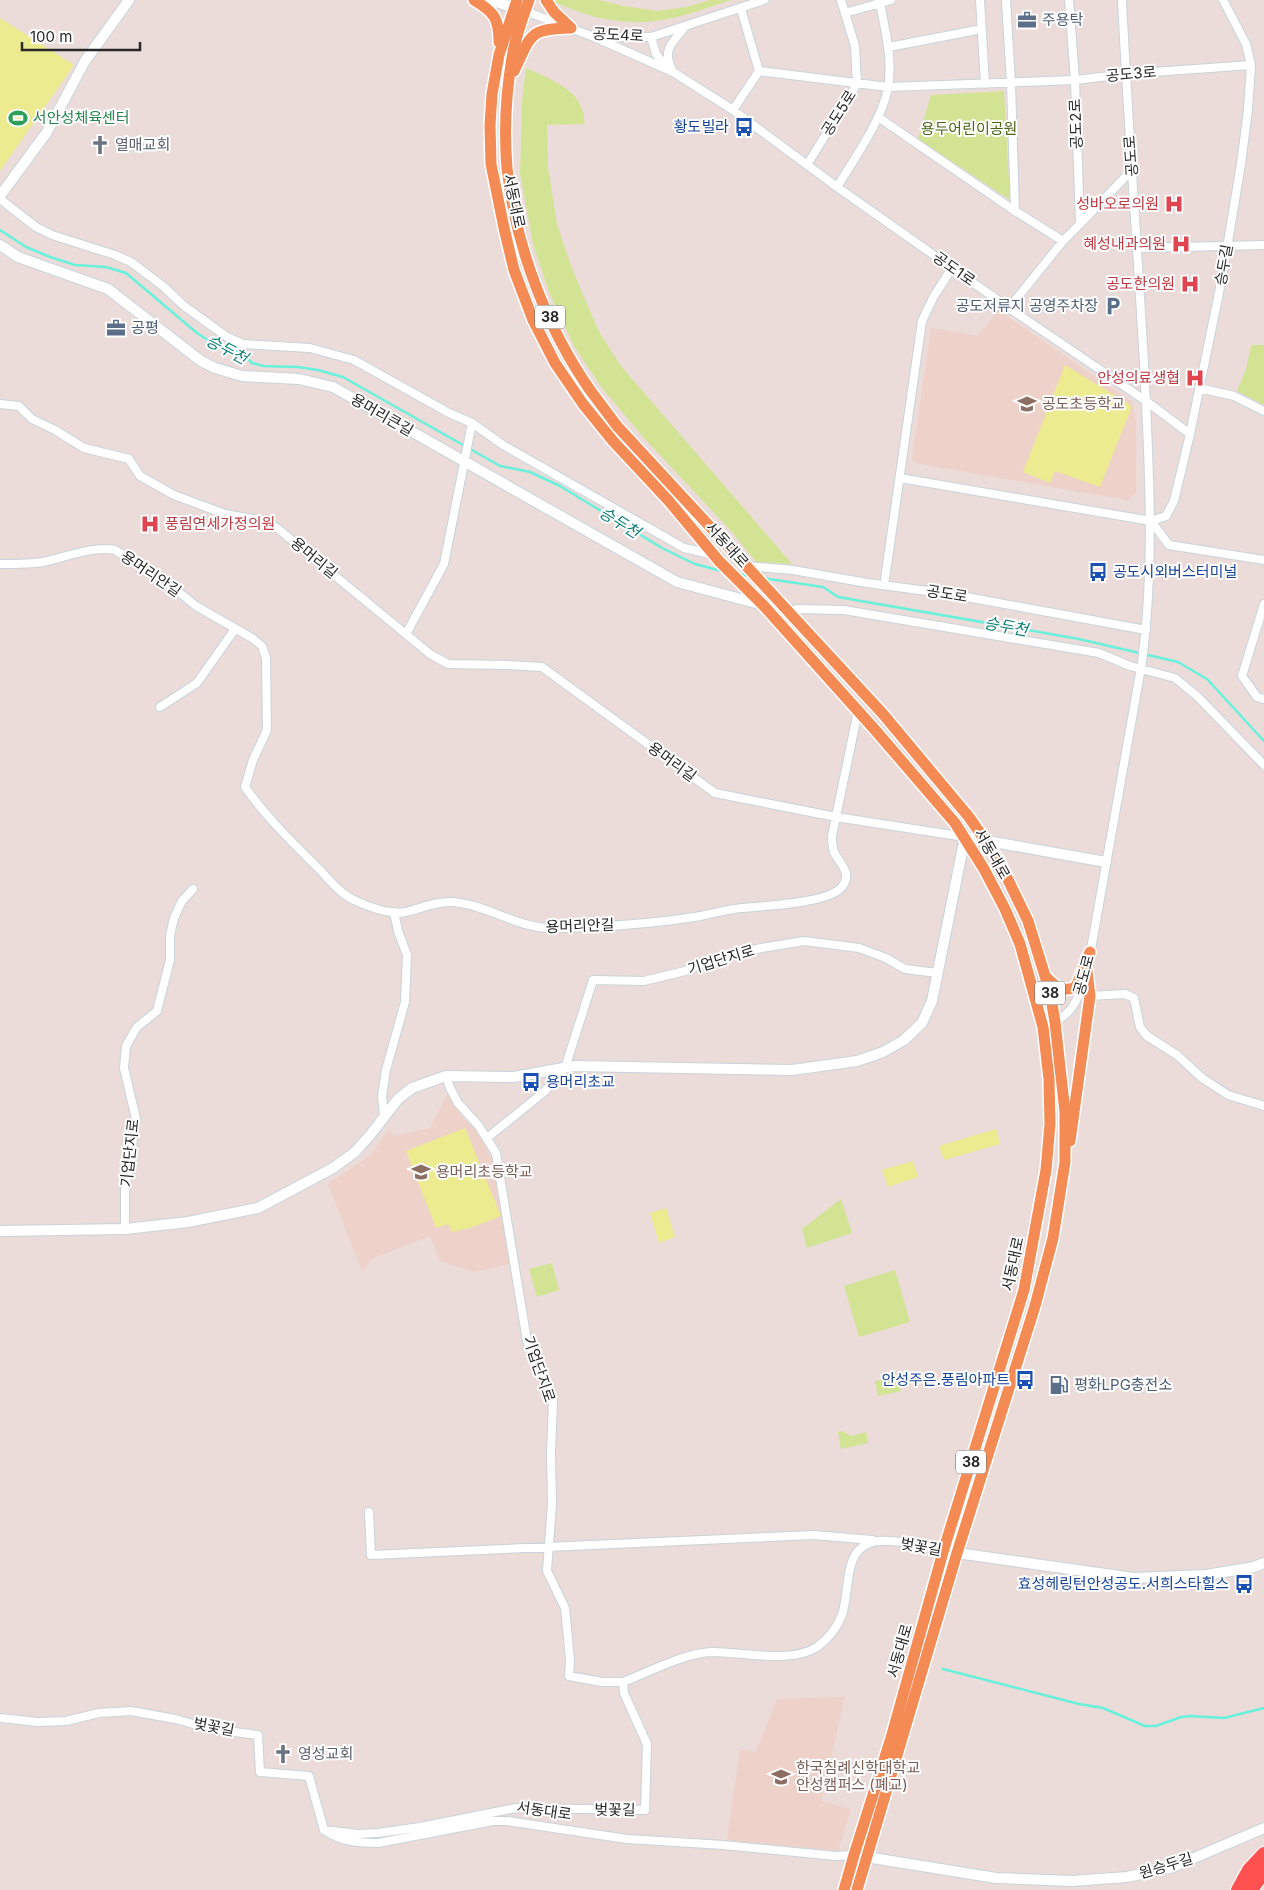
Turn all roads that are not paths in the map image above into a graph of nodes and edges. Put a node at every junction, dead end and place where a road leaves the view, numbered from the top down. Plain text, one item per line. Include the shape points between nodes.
1 (129, 0) edge
2 (474, 0) edge
3 (488, 0) edge
4 (529, 0) edge
5 (546, 0) edge
6 (764, 0) edge
7 (841, 0) edge
8 (892, 0) edge
9 (980, 0) edge
10 (1006, 0) edge
11 (1069, 0) edge
12 (1122, 0) edge
13 (1223, 0) edge
14 (880, 3) junction
15 (519, 6) edge
16 (741, 9) junction
17 (845, 13) junction
18 (685, 27) junction
19 (571, 28) junction
20 (982, 29) junction
21 (594, 37) junction
22 (651, 37) junction
23 (889, 47) junction
24 (499, 55) junction
25 (1251, 65) junction
26 (759, 71) junction
27 (673, 72) junction
28 (1126, 74) junction
29 (510, 79) junction
30 (1075, 80) junction
31 (1011, 83) junction
32 (857, 84) junction
33 (985, 84) junction
34 (888, 88) junction
35 (734, 110) junction
36 (878, 117) junction
37 (807, 165) junction
38 (1132, 170) junction
39 (837, 187) junction
40 (0, 197) edge
41 (1015, 212) junction
42 (1080, 224) junction
43 (1063, 241) junction
44 (0, 245) edge
45 (1264, 245) edge
46 (1227, 246) junction
47 (1138, 248) junction
48 (952, 268) junction
49 (1009, 308) junction
50 (1199, 388) junction
51 (1146, 401) junction
52 (0, 404) edge
53 (1264, 411) edge
54 (471, 426) junction
55 (1190, 434) junction
56 (465, 457) junction
57 (900, 478) junction
58 (1151, 521) junction
59 (717, 558) junction
60 (1264, 560) edge
61 (0, 564) edge
62 (749, 569) junction
63 (885, 579) dead end
64 (759, 602) junction
65 (1264, 604) edge
66 (784, 608) junction
67 (235, 629) junction
68 (406, 634) junction
69 (1145, 634) junction
70 (1141, 665) junction
71 (1264, 700) edge
72 (160, 708) dead end
73 (858, 711) junction
74 (1264, 765) edge
75 (836, 817) junction
76 (964, 837) junction
77 (984, 839) junction
78 (1106, 862) junction
79 (193, 889) dead end
80 (394, 912) junction
81 (1090, 952) junction
82 (1087, 970) junction
83 (938, 973) junction
84 (1045, 976) junction
85 (1090, 996) junction
86 (1055, 1022) junction
87 (1042, 1027) junction
88 (565, 1068) junction
89 (446, 1076) junction
90 (1264, 1106) edge
91 (384, 1116) junction
92 (486, 1138) junction
93 (1064, 1162) junction
94 (125, 1228) junction
95 (0, 1231) edge
96 (369, 1512) dead end
97 (879, 1541) junction
98 (548, 1548) junction
99 (943, 1552) junction
100 (957, 1553) junction
101 (1264, 1563) edge
102 (623, 1682) junction
103 (1, 1718) edge
104 (1264, 1828) edge
105 (324, 1830) junction
106 (1264, 1854) edge
107 (854, 1855) junction
108 (866, 1856) junction
109 (1264, 1871) edge
110 (844, 1890) edge
111 (857, 1890) edge
112 (1238, 1890) edge
113 (1251, 1890) edge

1 - 40 street via 85,61 47,132
2 - 24 main road via 496,18
3 - 15 street
4 - 15 main road, 서동대로 / 38
5 - 19 main road
6 - 16 street, 공도4로
7 - 17 street, 공도5로
8 - 14 street
9 - 20 street
10 - 31 street
11 - 30 street, 공도2로
12 - 28 street, 공도로
13 - 25 street, 승두길 via 1246,44
14 - 17 street
14 - 23 street
15 - 19 street, 공도4로
15 - 24 main road, 서동대로 / 38
15 - 29 main road, 서동대로 / 38
16 - 18 street, 공도4로
16 - 26 street
17 - 32 street, 공도5로 via 855,46
18 - 22 street, 공도4로
18 - 27 street via 668,51
19 - 21 street, 공도4로
19 - 29 main road via 544,29 534,34
20 - 23 street
20 - 33 street
21 - 22 street, 공도4로
21 - 27 street, 공도1로
22 - 27 street via 660,61
23 - 34 street
24 - 59 main road, 서동대로 / 38 via 492,94 491,164 514,270 533,320 583,404
25 - 28 street, 공도3로
25 - 46 street, 승두길 via 1241,164
26 - 32 street, 공도3로
26 - 35 street
27 - 35 street, 공도1로
28 - 30 street, 공도3로
28 - 38 street, 공도로
29 - 62 main road, 서동대로 / 38 via 506,138 511,195 533,276 556,329 589,389 617,426
30 - 31 street, 공도3로
30 - 42 street, 공도2로
31 - 33 street, 공도3로
31 - 41 street
32 - 34 street, 공도3로
32 - 37 street, 공도5로
33 - 34 street, 공도3로
34 - 36 street
35 - 37 street, 공도1로
36 - 39 street
36 - 41 street
37 - 39 street, 공도1로
38 - 42 street
38 - 47 street, 공도로
39 - 48 street, 공도1로
40 - 54 street via 52,236 131,262 227,338 243,344 310,348 354,360
41 - 43 street
42 - 43 street
43 - 49 street
44 - 56 street, 용머리큰길 via 18,257 108,289 201,361 215,368 242,376 299,379 333,386
45 - 46 street
46 - 47 street
46 - 50 street, 승두길
47 - 51 street, 공도로
48 - 49 street, 공도1로
48 - 57 street via 922,321
49 - 51 street, 공도1로
50 - 53 street via 1234,396
50 - 55 street, 승두길
51 - 55 street
51 - 58 street, 공도로
52 - 68 street, 용머리길 via 19,406 32,419 84,448 129,459 140,476 174,495 224,514 264,521 277,528
54 - 56 street
54 - 59 street via 684,548
55 - 58 street, 승두길 via 1174,501 1166,516
56 - 64 street, 용머리큰길 via 677,582
56 - 68 street via 444,564
57 - 58 street
57 - 63 street
58 - 60 street via 1169,545
58 - 69 street, 공도로
59 - 64 main road, 서동대로 / 38
61 - 67 street, 용머리안길 via 41,562 97,550 115,550
62 - 66 main road, 서동대로 / 38
62 - 69 street, 공도로 via 793,570 950,594
64 - 73 main road, 서동대로 / 38
65 - 71 street via 1242,676 1257,697
66 - 70 street via 844,610 1098,654
66 - 77 main road, 서동대로 / 38 via 908,742
67 - 72 street via 197,684
67 - 80 street, 용머리안길 via 262,646 266,658 267,730 245,787 284,836 339,889 353,900
68 - 75 street, 용머리길 via 448,664 542,668 715,793
69 - 70 street, 공도로
70 - 74 street via 1175,678 1197,696
70 - 78 street, 공도로
73 - 75 street, 용머리안길
73 - 76 main road, 서동대로 / 38
75 - 76 street, 용머리길
75 - 80 street, 용머리안길 via 832,845 845,867 845,876 842,886 832,894 820,897 652,922 583,928 529,926 482,907 452,902
76 - 77 street
76 - 83 street
76 - 87 main road, 서동대로 / 38 via 1005,909 1020,944
77 - 78 street
77 - 84 main road, 서동대로 / 38 via 998,859 1028,921
78 - 81 street, 공도로
79 - 94 street, 기업단지로 via 182,901 174,918 170,960 157,1011 137,1027 126,1046 124,1068 136,1119 126,1191
80 - 91 street via 407,955 405,1002 386,1070 382,1096
81 - 82 street, 공도로
81 - 84 main road via 1076,987 1067,991 1058,988
82 - 85 main road
82 - 86 street, 공도로 via 1077,1001
83 - 88 street via 932,1001 922,1023 904,1040 857,1061 792,1070
83 - 88 street, 기업단지로 via 905,969 858,948 804,941 712,960 685,971 644,981 593,980
84 - 86 main road, 서동대로 / 38
85 - 90 street via 1125,994 1134,998 1140,1027 1147,1036 1228,1095
85 - 93 main road via 1071,1136
86 - 87 street, 공도로
86 - 93 main road, 서동대로 / 38 via 1065,1112
87 - 99 main road, 서동대로 / 38 via 1049,1079 1050,1124 1040,1208 1024,1290
88 - 89 street via 514,1077
88 - 92 street via 544,1092
89 - 91 street via 412,1088
89 - 92 street, 기업단지로 via 458,1103
91 - 94 street via 355,1152 258,1208 188,1222
92 - 98 street, 기업단지로 via 496,1153 527,1341 553,1401 552,1504
93 - 100 main road, 서동대로 / 38 via 1053,1238 1035,1306
94 - 95 street
96 - 98 street via 371,1555
97 - 98 street via 814,1535
97 - 99 street, 벚꽃길
97 - 102 street, 벚꽃길 via 857,1550 842,1615 831,1635 815,1648 797,1655 750,1656 711,1652 681,1659
98 - 102 street, 기업단지로 via 547,1571 565,1608 569,1676
99 - 100 street, 벚꽃길
99 - 107 main road, 서동대로 / 38 via 891,1738
100 - 101 street via 1134,1578 1206,1575
100 - 108 main road, 서동대로 / 38
102 - 105 street, 벚꽃길 via 624,1694 647,1744 645,1810 516,1808 378,1833
103 - 105 street, 벚꽃길 via 66,1721 99,1713 131,1711 211,1729 258,1735 260,1772 309,1776
104 - 108 street, 원승두길 via 1173,1867 1127,1877 1072,1881 996,1878
105 - 107 street, 서동대로 via 335,1838 378,1843 507,1821 643,1841
106 - 112 highway via 1249,1870
107 - 108 street, 원승두길
107 - 110 main road, 서동대로 / 38
108 - 111 main road, 서동대로 / 38
109 - 113 highway

